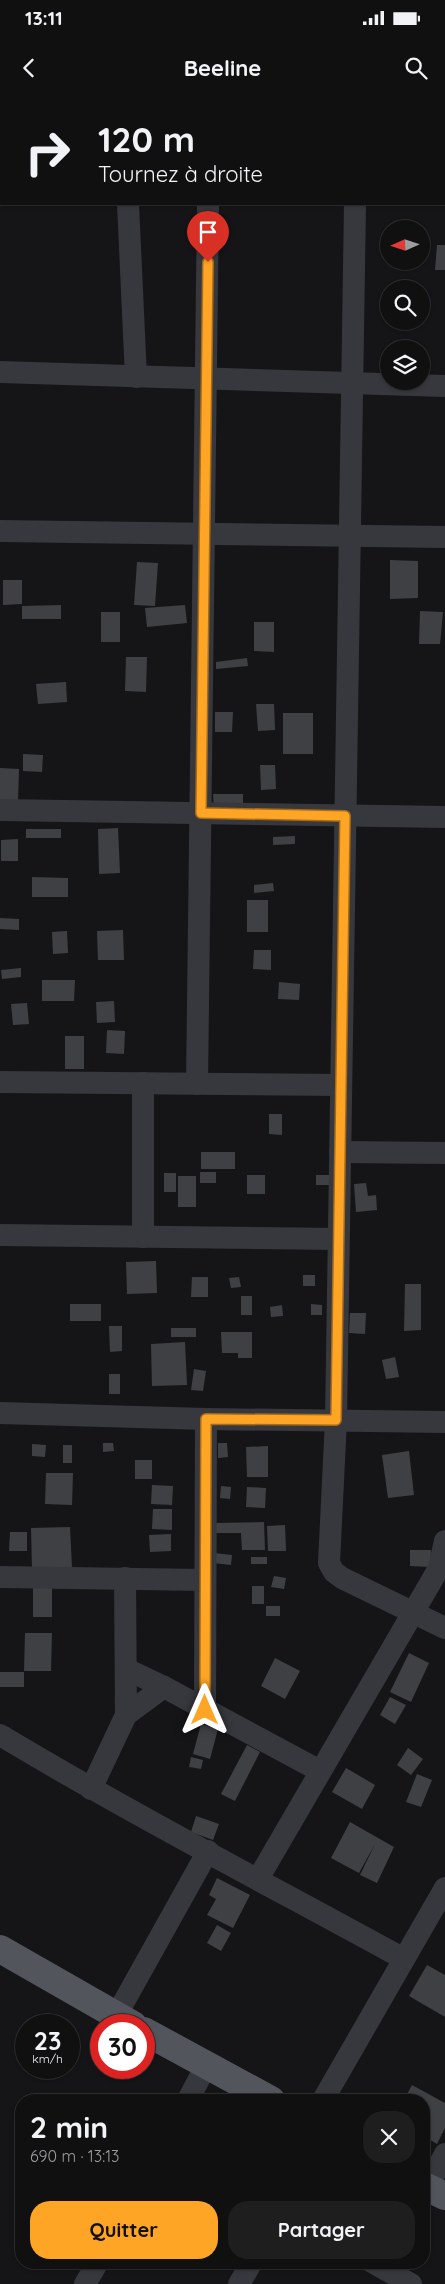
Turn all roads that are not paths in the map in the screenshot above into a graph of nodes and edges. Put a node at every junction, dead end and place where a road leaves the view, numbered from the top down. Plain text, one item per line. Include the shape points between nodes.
1 (128, 205) edge
2 (208, 205) edge
3 (355, 205) edge
4 (0, 372) edge
5 (136, 376) junction
6 (206, 378) junction
7 (352, 383) junction
8 (445, 386) edge
9 (0, 531) edge
10 (204, 534) junction
11 (350, 536) junction
12 (445, 537) edge
13 (0, 810) edge
14 (201, 813) junction
15 (345, 816) junction
16 (445, 817) edge
17 (0, 1082) edge
18 (144, 1083) junction
19 (197, 1084) junction
20 (341, 1085) junction
21 (340, 1152) junction
22 (445, 1153) edge
23 (0, 1236) edge
24 (144, 1237) junction
25 (338, 1239) junction
26 (0, 1413) edge
27 (206, 1419) junction
28 (336, 1420) junction
29 (445, 1422) edge
30 (445, 1541) edge
31 (0, 1577) edge
32 (125, 1578) junction
33 (205, 1580) junction
34 (413, 1612) junction
35 (445, 1628) edge
36 (126, 1669) junction
37 (164, 1687) junction
38 (205, 1710) junction
39 (126, 1715) junction
40 (0, 1735) edge
41 (320, 1772) junction
42 (91, 1789) junction
43 (208, 1851) junction
44 (258, 1879) junction
45 (445, 1888) edge
46 (0, 1949) edge
47 (404, 1959) junction
48 (114, 2014) edge
49 (128, 2014) edge
50 (155, 2037) edge
51 (207, 2064) junction
52 (191, 2094) edge
53 (260, 2094) edge
54 (326, 2094) edge
55 (445, 2154) edge
56 (430, 2191) edge
57 (94, 2269) edge
58 (248, 2269) edge
59 (381, 2270) edge
60 (84, 2284) edge
61 (239, 2284) edge
62 (411, 2284) edge

1 - 5 street
2 - 6 street
3 - 7 street
4 - 5 street
5 - 6 street
6 - 7 street
6 - 10 street
7 - 8 street
7 - 11 street
9 - 10 street
10 - 11 street
10 - 14 street
11 - 12 street
11 - 15 street
13 - 14 street
14 - 15 street
14 - 19 street
15 - 16 street
15 - 20 street
17 - 18 street
18 - 19 street
18 - 24 street
19 - 20 street
20 - 21 street
21 - 22 street
21 - 25 street
23 - 24 street
24 - 25 street
25 - 28 street
26 - 27 street
27 - 28 street
27 - 33 street
28 - 29 street
28 - 34 street via 329,1562 342,1578
30 - 34 street via 439,1568
31 - 32 street
32 - 33 street
32 - 36 street
33 - 38 street
34 - 35 street
34 - 41 street
36 - 37 street
36 - 39 street
37 - 38 street
37 - 39 street
38 - 41 street
39 - 42 street
40 - 42 street
41 - 44 street
42 - 43 street
43 - 44 street
43 - 49 street
44 - 47 street
45 - 47 street
46 - 48 main road
47 - 54 street
50 - 51 main road
51 - 52 street
51 - 53 main road
55 - 56 street
57 - 60 street
58 - 61 street
59 - 62 street

